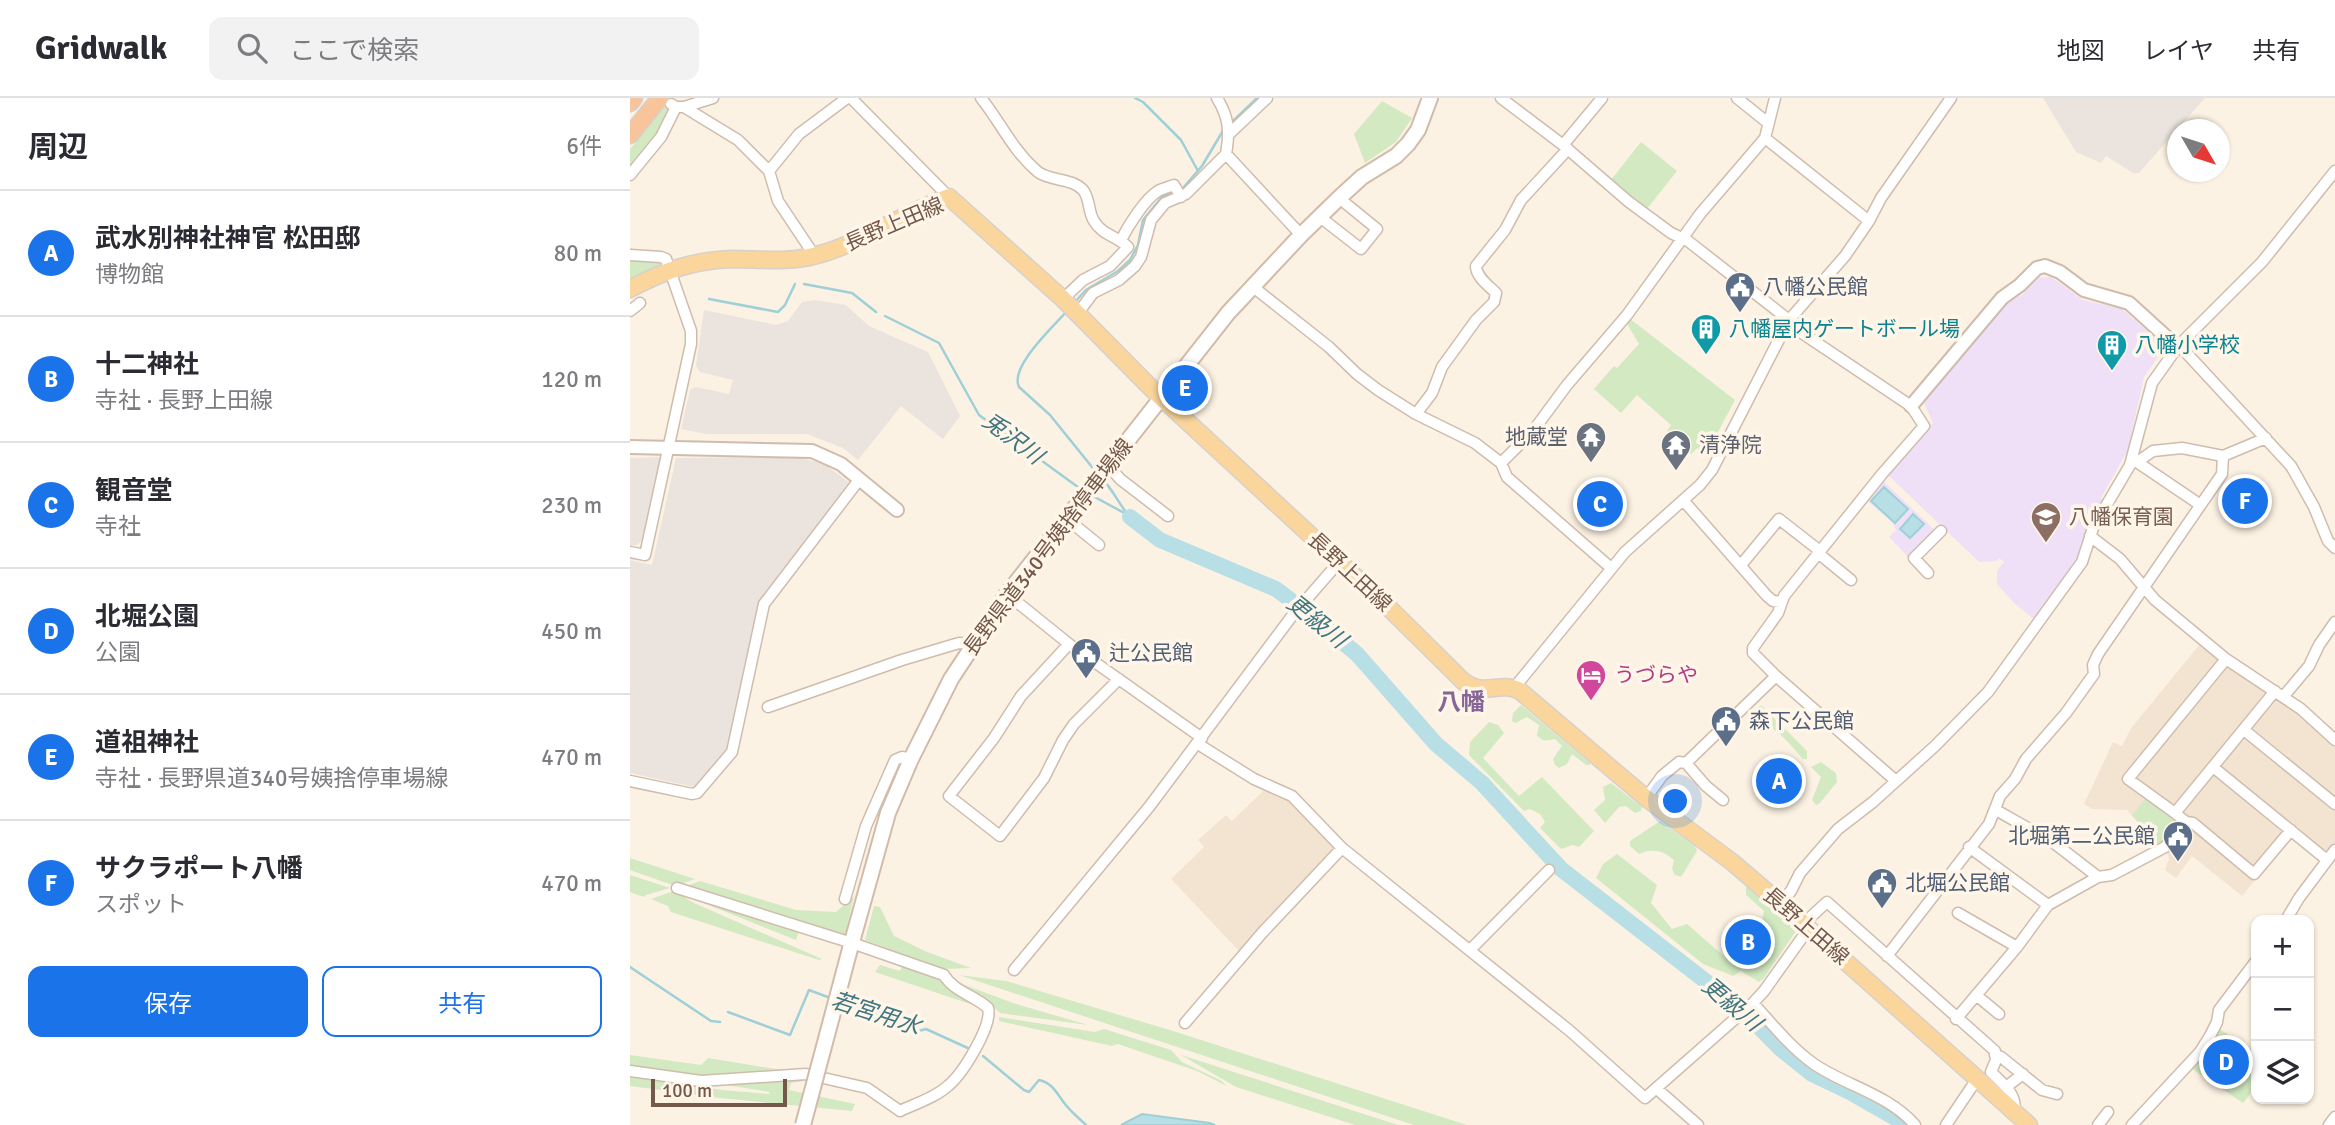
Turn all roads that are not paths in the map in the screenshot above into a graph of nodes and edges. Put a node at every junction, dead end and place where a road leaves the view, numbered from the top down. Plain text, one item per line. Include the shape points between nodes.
1 (634, 98) edge
2 (713, 98) edge
3 (849, 98) edge
4 (981, 98) edge
5 (1217, 98) edge
6 (1267, 98) edge
7 (1430, 98) edge
8 (1501, 98) edge
9 (1602, 98) edge
10 (1737, 98) edge
11 (1775, 98) edge
12 (1951, 98) edge
13 (630, 103) edge
14 (673, 104) edge
15 (1768, 123) junction
16 (1229, 133) junction
17 (630, 135) edge
18 (1765, 138) junction
19 (1565, 147) junction
20 (1226, 154) junction
21 (769, 171) junction
22 (2335, 171) edge
23 (630, 175) edge
24 (1178, 193) junction
25 (949, 197) junction
26 (1339, 198) junction
27 (1320, 217) junction
28 (1869, 221) junction
29 (1301, 234) junction
30 (1683, 239) junction
31 (1121, 240) junction
32 (630, 255) edge
33 (811, 257) junction
34 (670, 269) junction
35 (1252, 286) junction
36 (630, 289) edge
37 (640, 303) dead end
38 (1071, 307) junction
39 (630, 311) edge
40 (1788, 322) junction
41 (2179, 345) junction
42 (1161, 397) junction
43 (1911, 406) junction
44 (1416, 414) junction
45 (2266, 438) junction
46 (630, 447) edge
47 (670, 447) junction
48 (2223, 456) junction
49 (2134, 461) junction
50 (1501, 463) junction
51 (1107, 468) junction
52 (859, 480) junction
53 (1683, 500) junction
54 (2199, 504) junction
55 (897, 510) dead end
56 (1168, 516) dead end
57 (1067, 519) junction
58 (1941, 531) dead end
59 (2090, 536) junction
60 (1099, 545) dead end
61 (2335, 548) edge
62 (630, 552) edge
63 (1819, 552) junction
64 (1339, 562) junction
65 (1741, 565) junction
66 (1611, 568) junction
67 (1928, 573) dead end
68 (1851, 580) dead end
69 (2145, 586) junction
70 (1007, 594) junction
71 (1782, 602) junction
72 (2335, 622) edge
73 (973, 644) junction
74 (1069, 644) junction
75 (2226, 659) junction
76 (1776, 676) junction
77 (1119, 679) junction
78 (1514, 688) junction
79 (2279, 694) junction
80 (768, 707) dead end
81 (2244, 730) junction
82 (2335, 740) edge
83 (1200, 741) junction
84 (911, 759) junction
85 (1686, 763) junction
86 (2213, 767) junction
87 (630, 781) edge
88 (1896, 781) junction
89 (1646, 798) junction
90 (1723, 800) dead end
91 (2335, 804) edge
92 (1996, 810) junction
93 (2175, 813) junction
94 (2186, 822) junction
95 (2291, 830) junction
96 (1969, 847) junction
97 (1342, 848) junction
98 (2335, 850) edge
99 (2327, 860) junction
100 (1549, 870) dead end
101 (2098, 877) junction
102 (677, 888) dead end
103 (845, 899) dead end
104 (1780, 903) junction
105 (2048, 905) junction
106 (1958, 913) dead end
107 (2289, 915) edge
108 (1806, 926) junction
109 (851, 946) junction
110 (2017, 947) junction
111 (1470, 950) junction
112 (1887, 956) junction
113 (2251, 968) edge
114 (1014, 970) dead end
115 (1976, 995) junction
116 (1752, 1004) junction
117 (1998, 1014) dead end
118 (1956, 1018) junction
119 (1185, 1023) dead end
120 (1995, 1055) junction
121 (630, 1071) edge
122 (2023, 1074) junction
123 (1977, 1079) junction
124 (2006, 1087) junction
125 (1657, 1089) junction
126 (2057, 1094) dead end
127 (2014, 1111) junction
128 (2108, 1112) dead end
129 (2335, 1116) edge
130 (1947, 1124) edge
131 (803, 1125) edge
132 (1698, 1125) edge
133 (1914, 1125) edge
134 (2028, 1125) edge
135 (2098, 1125) edge
136 (2132, 1125) edge
137 (2329, 1125) edge

1 - 13 highway
2 - 14 street
3 - 21 street via 799,134
3 - 25 street
4 - 31 street via 1014,149 1040,174 1085,192 1094,222 1104,233
5 - 16 street via 1226,113
6 - 16 street
7 - 26 main road, 長野県道340号姨捨停車場線 via 1408,144
8 - 19 street
9 - 19 street
10 - 15 street
11 - 15 street
12 - 28 street
14 - 17 highway
14 - 21 street via 738,140
14 - 23 street via 661,137
15 - 18 street
16 - 20 street
18 - 28 street
18 - 30 street
19 - 30 street via 1607,185
19 - 44 street via 1475,266 1496,293 1494,302 1442,367 1432,393
20 - 24 street
20 - 29 street
21 - 33 street via 778,201
22 - 41 street via 2262,262
24 - 31 street via 1174,185 1159,190 1139,210
24 - 38 street via 1151,220 1135,266
25 - 33 main road, 長野上田線
25 - 38 main road, 長野上田線
26 - 27 main road, 長野県道340号姨捨停車場線
26 - 27 street via 1377,229 1360,249
27 - 29 main road, 長野県道340号姨捨停車場線
28 - 40 street
29 - 35 main road, 長野県道340号姨捨停車場線
30 - 40 street
30 - 50 street via 1593,357
31 - 38 street via 1128,247 1110,266 1083,280
32 - 34 street via 664,258
33 - 34 main road, 長野上田線 via 715,260
34 - 36 main road, 長野上田線
34 - 47 street via 691,331
35 - 42 main road, 長野県道340号姨捨停車場線
35 - 44 street via 1367,382
37 - 39 street
38 - 42 main road, 長野上田線
40 - 43 street
40 - 53 street via 1712,470
41 - 43 street via 2129,303 2084,290 2045,266 2002,298
41 - 45 street
41 - 49 street via 2152,383
42 - 51 main road, 長野県道340号姨捨停車場線
42 - 64 main road, 長野上田線
43 - 63 street via 1924,426
44 - 50 street via 1475,443
45 - 48 street
45 - 61 street via 2291,466
46 - 47 street
47 - 52 street via 812,451
47 - 62 street via 645,555
48 - 49 street via 2182,448 2153,451
48 - 54 street via 2222,474
49 - 54 street
49 - 59 street
50 - 66 street via 1507,477
51 - 56 street
51 - 57 main road, 長野県道340号姨捨停車場線
52 - 55 street
52 - 87 street via 764,604 732,752 697,793
53 - 65 street
53 - 66 street
54 - 69 street
57 - 60 street
57 - 70 main road, 長野県道340号姨捨停車場線
58 - 67 street via 1913,558
59 - 69 street
59 - 88 street via 2082,562 1987,692
63 - 65 street via 1779,519
63 - 68 street
63 - 71 street
64 - 78 main road, 長野上田線 via 1467,684 1483,690
64 - 83 street
65 - 71 street via 1773,601
66 - 78 street
69 - 75 street via 2155,600
69 - 92 street via 2098,654 2094,674 2026,759 2000,796
70 - 73 main road, 長野県道340号姨捨停車場線
70 - 74 street
71 - 76 street via 1754,648
72 - 79 street via 2309,666
73 - 80 street via 959,643 902,660
73 - 84 main road, 長野県道340号姨捨停車場線
74 - 77 street
74 - 77 street via 1021,696 950,796 1000,836 1044,778 1074,724
75 - 79 street
75 - 93 street via 2128,779
76 - 85 street
76 - 88 street
77 - 83 street
78 - 89 main road, 長野上田線
79 - 81 street
79 - 82 street
81 - 86 street
81 - 91 street
83 - 97 street via 1254,779 1292,796
83 - 114 street
84 - 103 street via 895,760 866,826
84 - 109 main road, 長野県道340号姨捨停車場線 via 888,813
85 - 89 street via 1679,762 1662,776
85 - 90 street
86 - 93 street
86 - 95 street
88 - 104 street via 1838,829
89 - 104 main road, 長野上田線
92 - 96 street
92 - 101 street via 2054,843
93 - 94 street
94 - 95 street via 2254,874
94 - 101 street via 2165,846 2112,875
95 - 99 street
96 - 105 street
96 - 112 street
97 - 111 street
97 - 119 street
98 - 99 street
99 - 107 street
100 - 111 street
101 - 105 street
102 - 109 street
104 - 108 main road, 長野上田線
105 - 110 street
106 - 110 street
108 - 112 street via 1827,902
108 - 116 street
108 - 123 main road, 長野上田線
109 - 121 street via 944,975 988,1008 989,1020 970,1056 950,1085 936,1094 900,1111 867,1088 806,1074 701,1081
109 - 131 main road, 長野県道340号姨捨停車場線, bridge
110 - 115 street
111 - 125 street via 1646,1098
112 - 118 street
113 - 136 street via 2219,1010 2200,1052
115 - 117 street
115 - 118 street
116 - 125 street
116 - 133 street via 1815,1065 1900,1111
118 - 120 street
120 - 122 street
120 - 124 street via 1991,1072
122 - 124 street
122 - 126 street via 2042,1090
123 - 127 main road, 長野上田線
123 - 130 street
124 - 127 street
125 - 132 street
127 - 134 main road, 長野上田線
128 - 135 street
129 - 137 street

